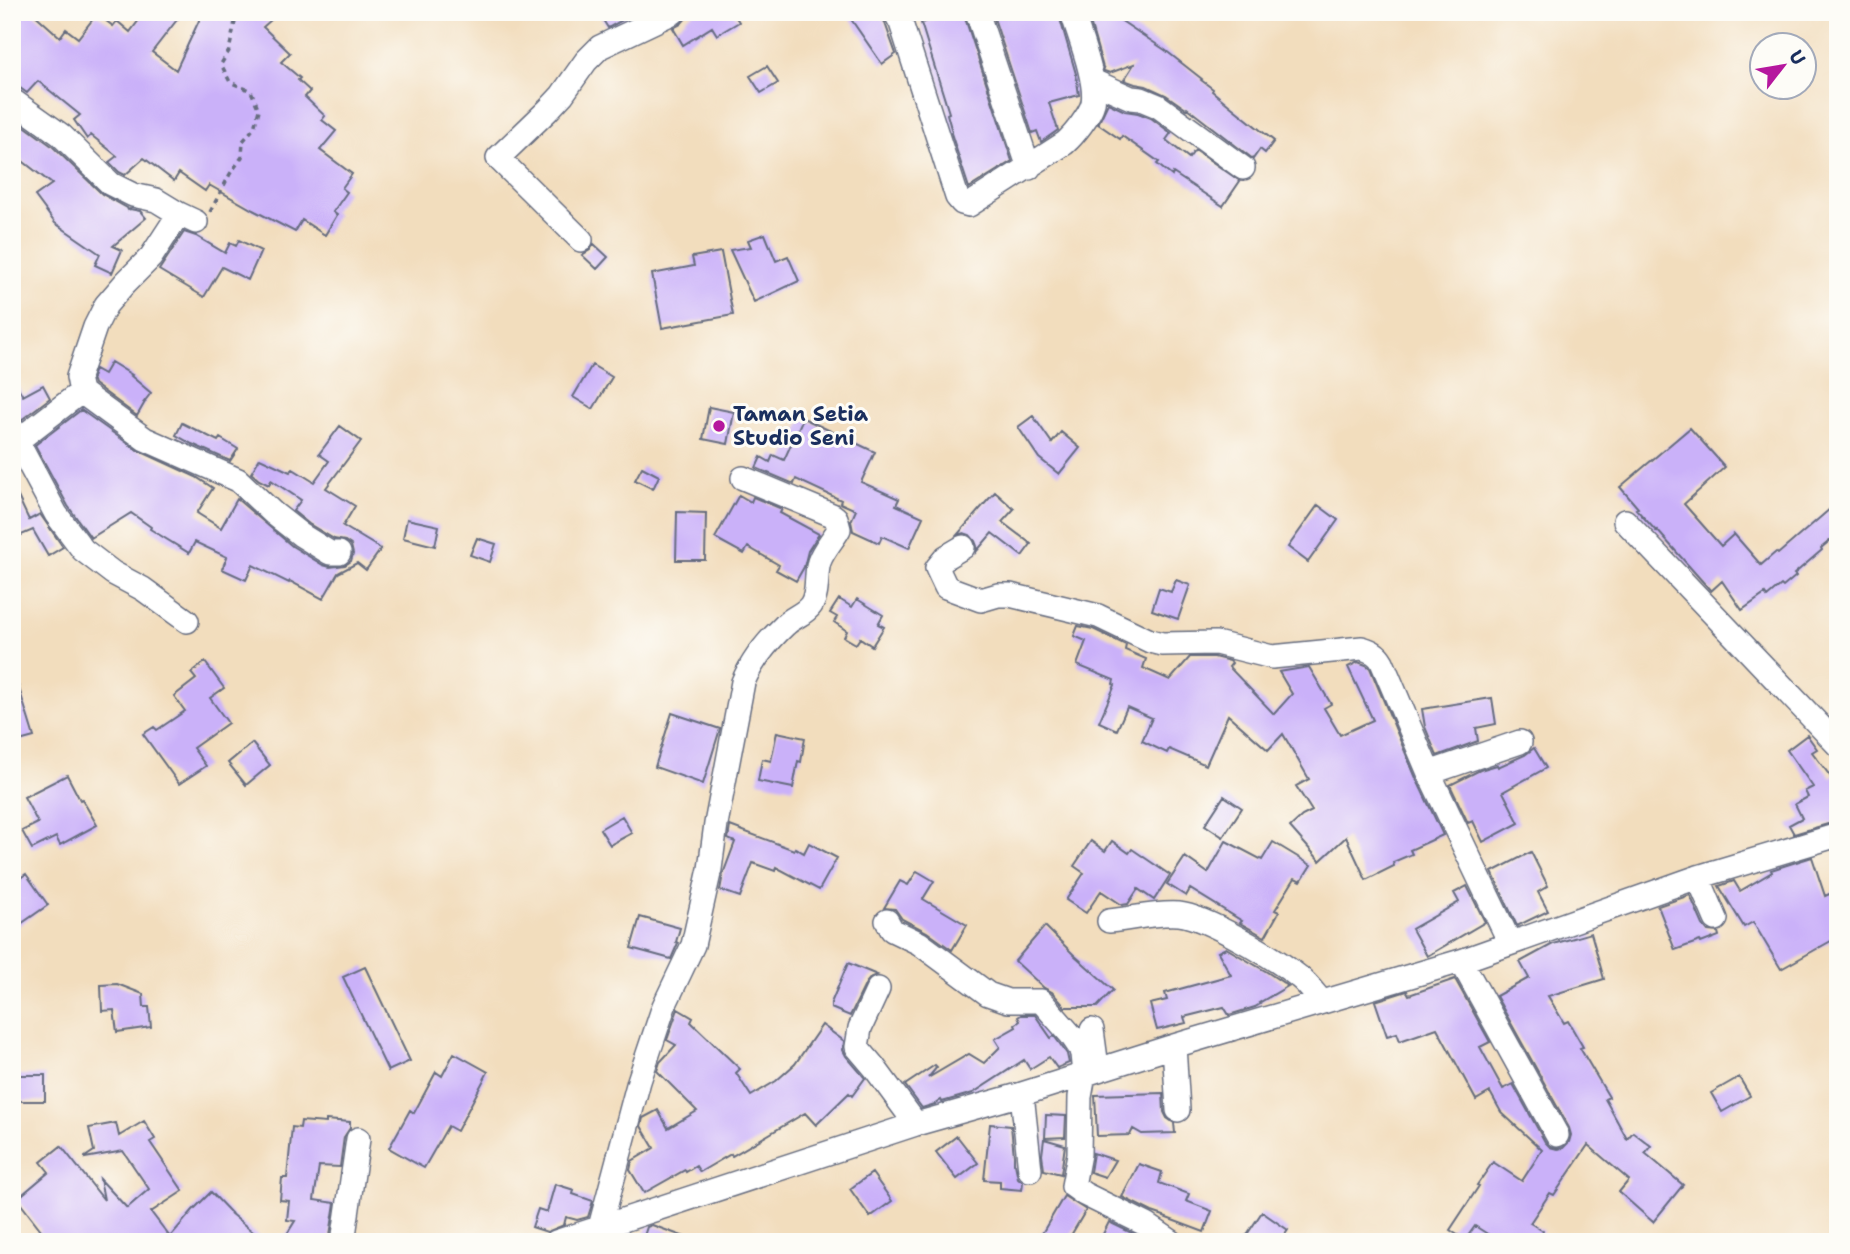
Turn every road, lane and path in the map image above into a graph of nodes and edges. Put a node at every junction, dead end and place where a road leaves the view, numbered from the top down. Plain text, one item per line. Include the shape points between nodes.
1 (237, 12) edge
2 (674, 12) edge
3 (977, 12) edge
4 (1072, 12) edge
5 (899, 13) edge
6 (1093, 81) junction
7 (12, 100) edge
8 (1029, 168) junction
9 (1243, 168) dead end
10 (188, 218) junction
11 (581, 240) dead end
12 (81, 393) junction
13 (15, 443) edge
14 (743, 478) dead end
15 (1625, 521) dead end
16 (963, 547) dead end
17 (339, 553) dead end
18 (187, 621) dead end
19 (1520, 742) dead end
20 (1838, 746) edge
21 (1429, 773) junction
22 (1838, 835) edge
23 (1699, 877) junction
24 (1716, 919) dead end
25 (887, 921) dead end
26 (1109, 921) dead end
27 (1510, 943) junction
28 (1461, 961) junction
29 (878, 989) dead end
30 (1321, 1002) junction
31 (1092, 1030) dead end
32 (1174, 1046) junction
33 (1091, 1072) junction
34 (1022, 1094) junction
35 (1178, 1110) dead end
36 (916, 1124) junction
37 (1557, 1135) dead end
38 (358, 1139) dead end
39 (1030, 1170) dead end
40 (600, 1227) junction
41 (343, 1242) edge
42 (556, 1242) edge
43 (1172, 1242) edge

1 - 10 path via 222,64 230,82 251,91 259,110 254,128 243,141 242,157 205,220
2 - 11 street via 600,47 562,95 498,159
3 - 8 street
4 - 6 street
5 - 8 street via 959,201 969,205
6 - 8 street via 1093,103 1072,137
6 - 9 street via 1157,106
7 - 10 street via 61,135 110,184 156,200
10 - 12 street via 106,305 78,377
12 - 13 street
12 - 17 street via 145,439 238,480 301,535 330,553
13 - 18 street via 83,550
14 - 40 street via 832,514 839,529 820,559 812,604 763,650 743,682 693,945 664,1006 639,1081
15 - 20 street
16 - 21 street via 937,568 946,587 981,600 1006,594 1087,613 1162,643 1216,643 1272,657 1362,648 1371,651 1382,662
19 - 21 street
21 - 27 street
22 - 23 street
23 - 24 street
23 - 27 street
25 - 33 street via 892,930 919,943 988,995 1008,1001 1041,1001 1071,1035
26 - 30 street via 1165,914 1190,916 1285,967
27 - 28 street
28 - 30 street
28 - 37 street
29 - 36 street via 860,1028 857,1048
30 - 32 street
31 - 33 street
32 - 33 street
32 - 35 street
33 - 34 street
33 - 43 street via 1080,1097 1073,1186
34 - 36 street
34 - 39 street
36 - 40 street
38 - 41 street
40 - 42 street

